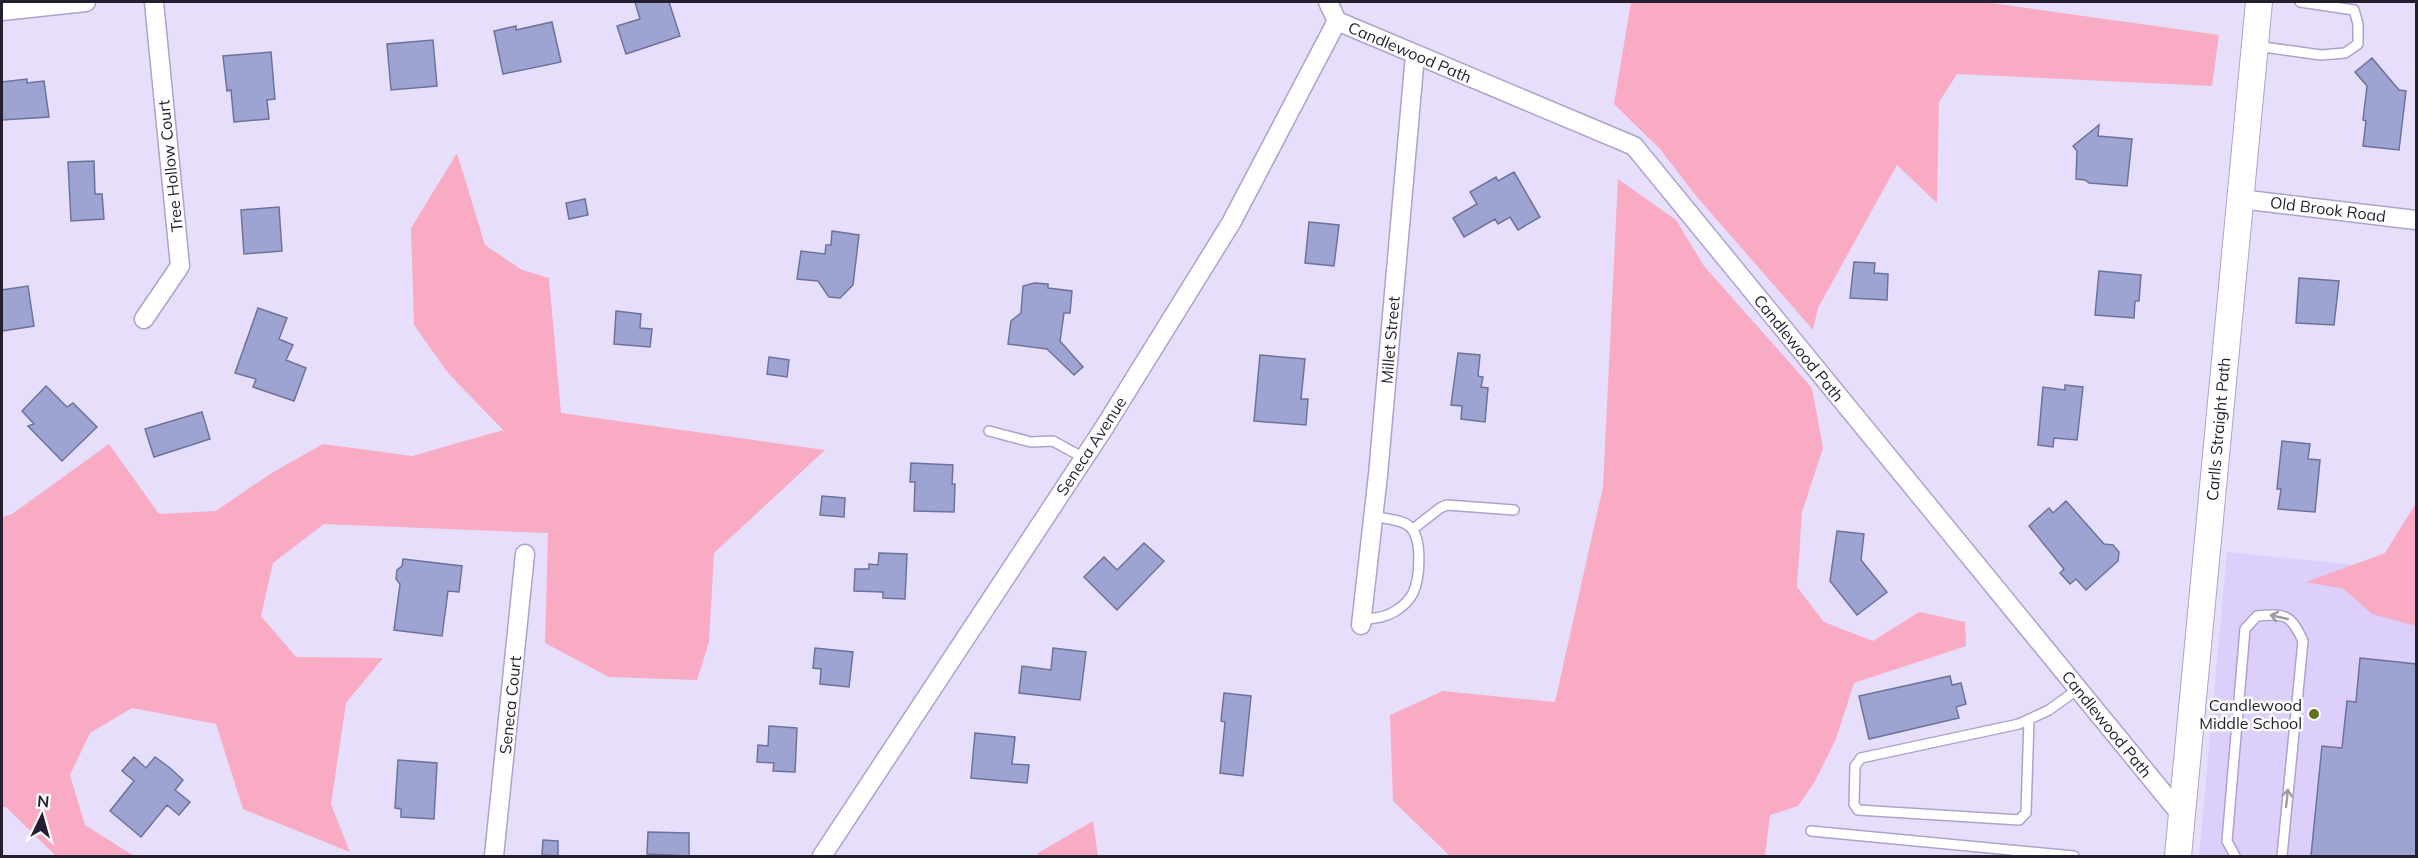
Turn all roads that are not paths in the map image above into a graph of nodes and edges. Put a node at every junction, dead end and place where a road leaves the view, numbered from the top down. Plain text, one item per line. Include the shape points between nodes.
1 (86, 2) edge
2 (154, 2) edge
3 (1328, 2) edge
4 (2259, 2) edge
5 (2300, 2) edge
6 (2, 11) edge
7 (1337, 21) junction
8 (2255, 46) junction
9 (1415, 54) junction
10 (2240, 199) junction
11 (2416, 220) edge
12 (144, 319) dead end
13 (989, 431) dead end
14 (1084, 458) junction
15 (1514, 510) dead end
16 (1374, 516) junction
17 (1413, 529) junction
18 (525, 554) dead end
19 (1361, 623) joint
20 (2078, 689) junction
21 (2029, 720) junction
22 (2182, 816) junction
23 (1811, 831) dead end
24 (2017, 853) edge
25 (494, 856) edge
26 (822, 856) edge
27 (2074, 856) edge
28 (2178, 856) edge
29 (2235, 856) edge
30 (2282, 856) edge

1 - 6 street
2 - 12 street, Tree Hollow Court via 180,266
3 - 7 street, Candlewood Path
4 - 8 street, Carlls Straight Path
5 - 8 lane via 2354,10 2358,44 2345,54 2321,55
7 - 9 street, Candlewood Path
7 - 14 street, Seneca Avenue via 1231,223
8 - 10 street, Carlls Straight Path
9 - 16 street, Millet Street
9 - 20 street, Candlewood Path via 1634,146
10 - 11 street, Old Brook Road
10 - 22 street, Carlls Straight Path
13 - 14 lane via 1031,442 1053,441
14 - 26 street, Seneca Avenue
15 - 17 lane via 1448,505
16 - 17 lane via 1405,522
16 - 19 street, Millet Street
17 - 19 lane via 1419,552 1414,591 1398,610
18 - 25 street, Seneca Court
20 - 21 lane
20 - 22 street, Candlewood Path
21 - 21 lane via 1861,758 1855,766 1854,804 1858,810 2019,820 2026,813
22 - 28 street, Carlls Straight Path
23 - 24 lane
24 - 27 lane
30 -> 29 lane via 2303,641 2294,622 2278,614 2258,616 2245,628 2227,841

